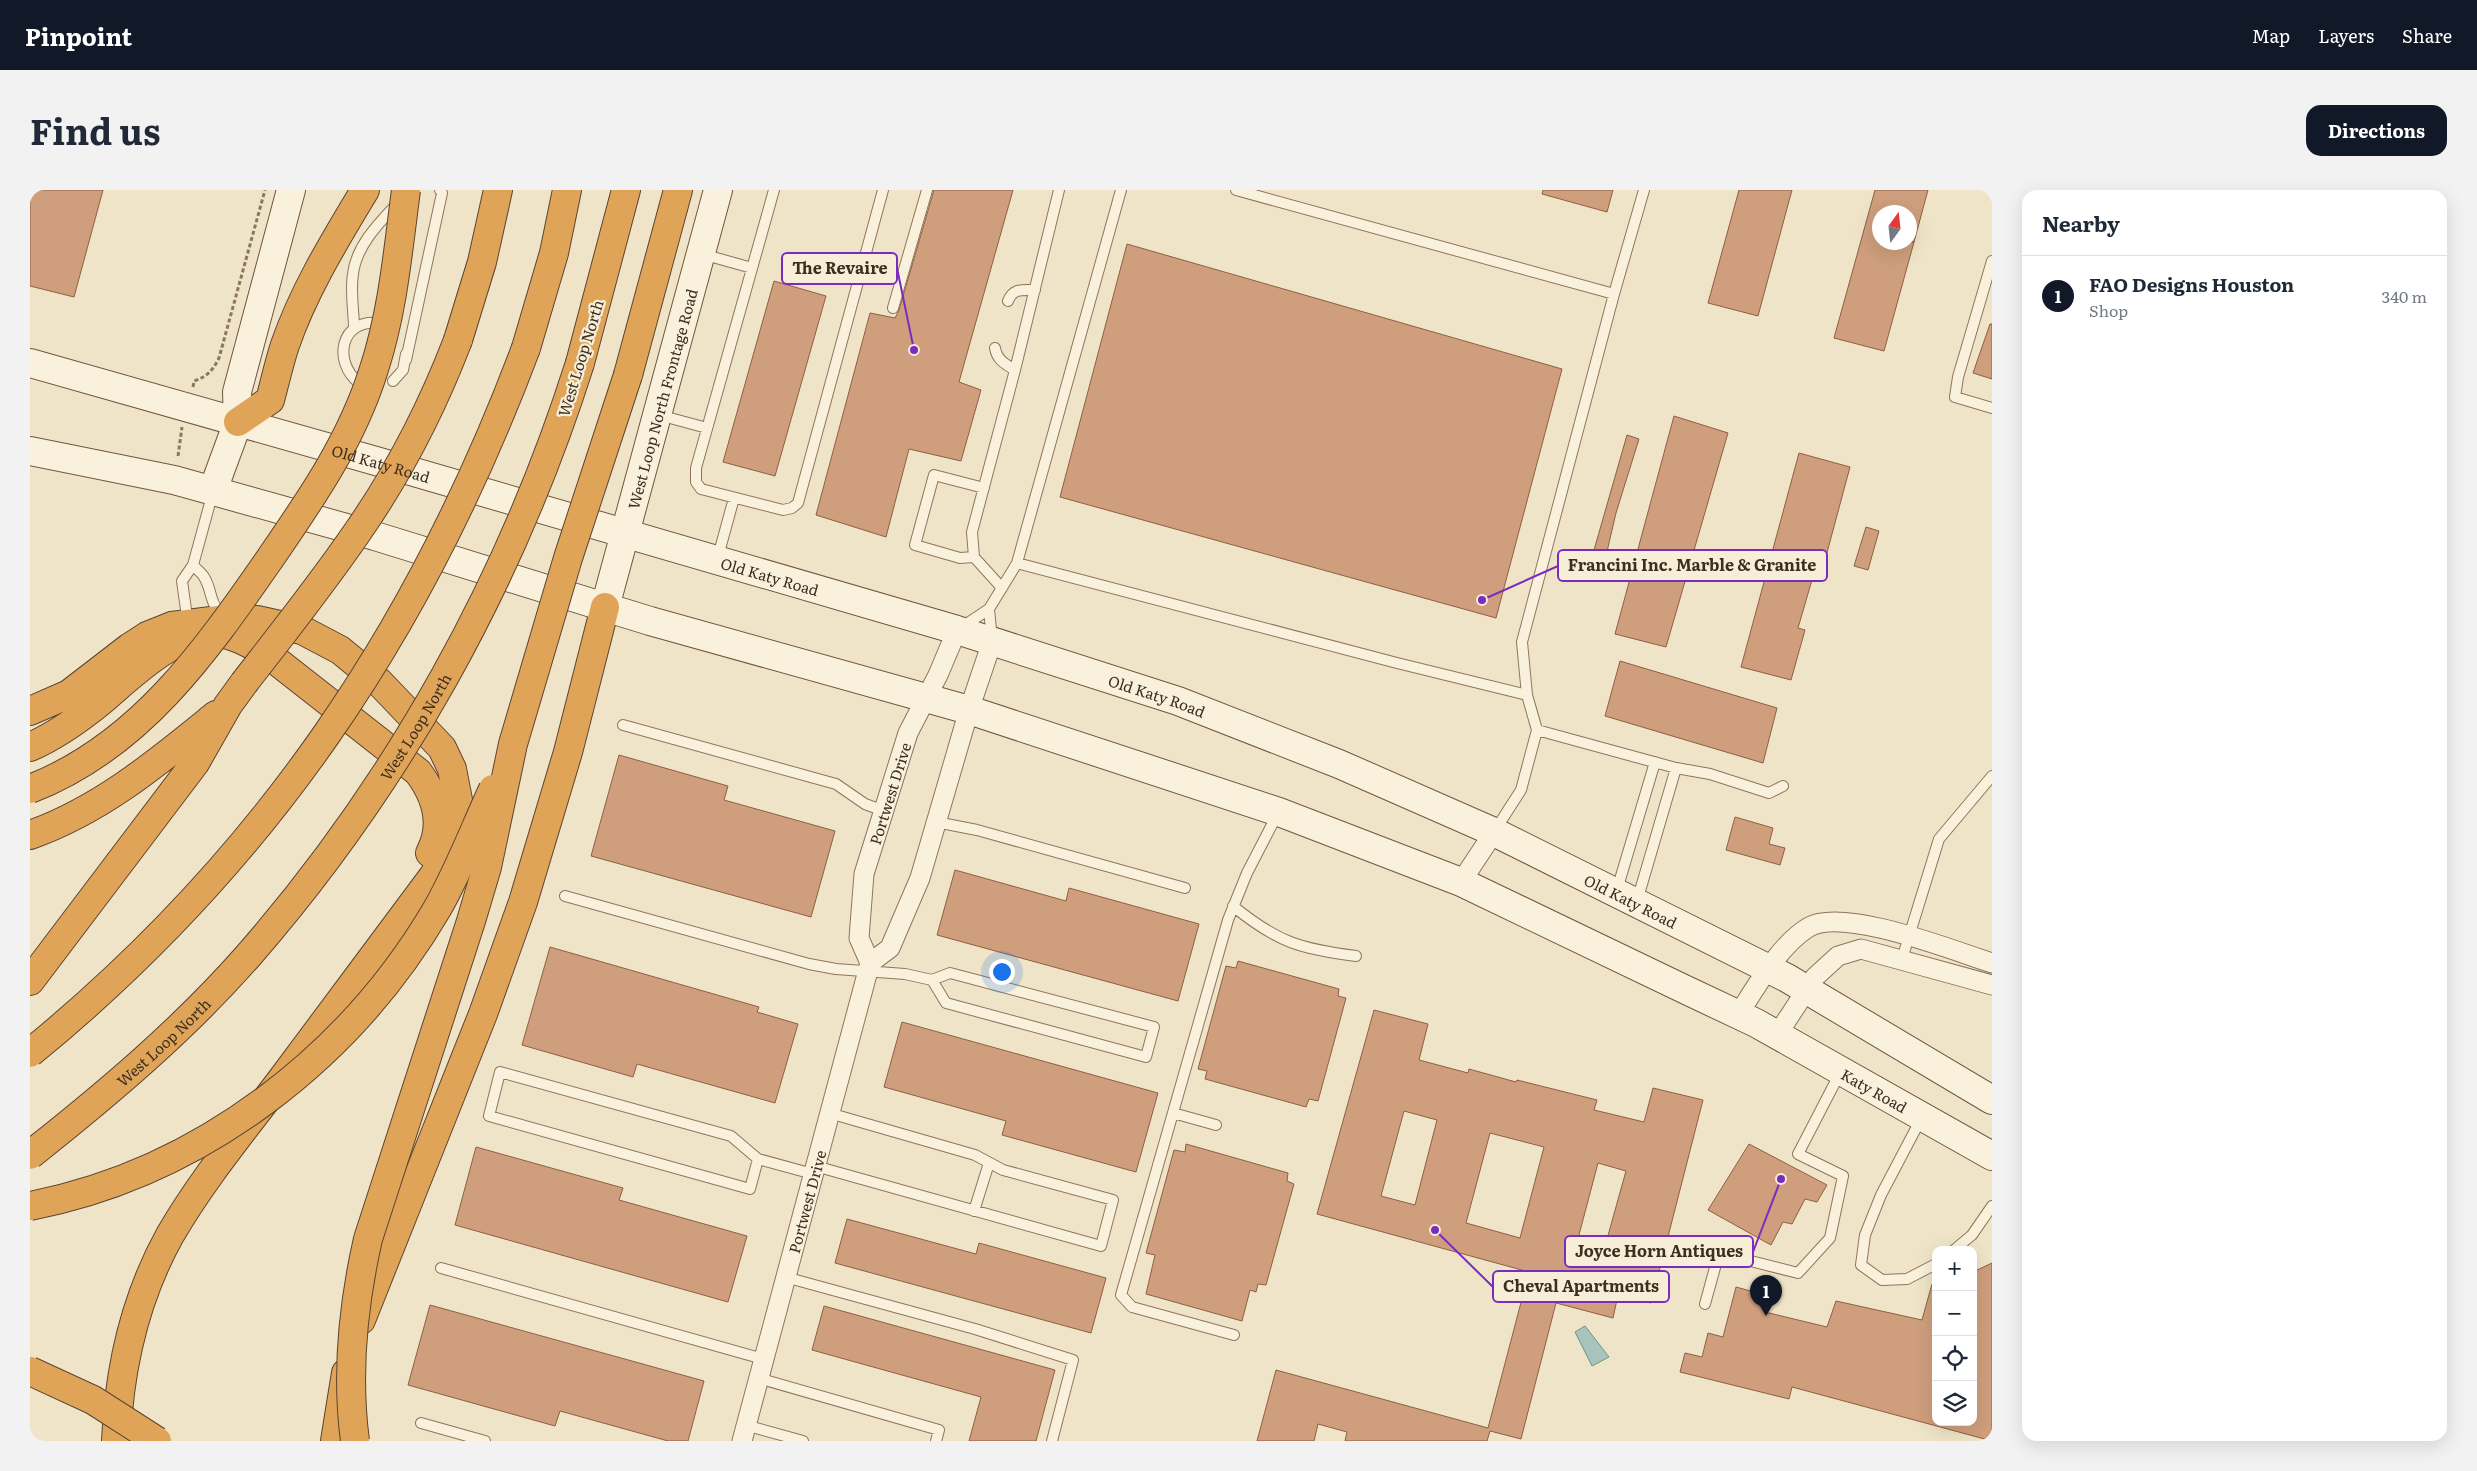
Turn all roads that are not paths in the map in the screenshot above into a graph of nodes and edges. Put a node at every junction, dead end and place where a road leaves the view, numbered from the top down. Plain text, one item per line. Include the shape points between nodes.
1 (291, 190) edge
2 (365, 190) edge
3 (440, 190) edge
4 (498, 190) edge
5 (568, 190) edge
6 (626, 190) edge
7 (678, 190) edge
8 (718, 190) edge
9 (774, 190) edge
10 (883, 190) edge
11 (927, 190) edge
12 (1059, 190) edge
13 (1121, 190) edge
14 (1236, 190) edge
15 (1644, 190) edge
16 (401, 198) edge
17 (701, 253) junction
18 (1992, 261) edge
19 (752, 268) junction
20 (1035, 290) junction
21 (1614, 294) junction
22 (1008, 301) dead end
23 (893, 308) dead end
24 (378, 323) dead end
25 (354, 329) junction
26 (404, 343) dead end
27 (995, 348) dead end
28 (406, 360) junction
29 (30, 363) edge
30 (1015, 370) junction
31 (393, 381) dead end
32 (359, 384) dead end
33 (1992, 408) edge
34 (658, 415) junction
35 (238, 422) junction
36 (707, 428) junction
37 (30, 452) edge
38 (984, 488) junction
39 (213, 490) junction
40 (734, 498) junction
41 (624, 534) junction
42 (974, 557) junction
43 (717, 561) junction
44 (1018, 563) junction
45 (193, 565) junction
46 (1002, 588) junction
47 (605, 607) junction
48 (989, 609) junction
49 (227, 618) junction
50 (190, 630) junction
51 (957, 630) junction
52 (992, 642) junction
53 (1528, 695) junction
54 (927, 697) junction
55 (228, 705) junction
56 (969, 710) junction
57 (30, 711) edge
58 (623, 724) dead end
59 (1538, 730) junction
60 (513, 744) junction
61 (30, 747) edge
62 (1655, 762) junction
63 (1676, 768) junction
64 (1992, 776) edge
65 (1783, 786) dead end
66 (30, 789) edge
67 (884, 811) junction
68 (1279, 812) junction
69 (936, 822) junction
70 (1494, 832) junction
71 (30, 835) edge
72 (1461, 882) junction
73 (1185, 888) dead end
74 (565, 896) dead end
75 (1627, 898) junction
76 (1233, 906) junction
77 (1909, 936) junction
78 (1356, 956) dead end
79 (1902, 959) junction
80 (1992, 963) edge
81 (869, 966) junction
82 (1787, 979) junction
83 (932, 980) junction
84 (30, 981) edge
85 (1992, 985) edge
86 (1757, 1025) junction
87 (30, 1053) edge
88 (1841, 1070) junction
89 (1992, 1100) edge
90 (829, 1113) junction
91 (1173, 1113) junction
92 (1922, 1116) junction
93 (1216, 1125) dead end
94 (30, 1155) edge
95 (1992, 1156) edge
96 (758, 1159) junction
97 (989, 1163) junction
98 (814, 1170) junction
99 (30, 1206) edge
100 (1992, 1206) edge
101 (974, 1211) junction
102 (163, 1232) junction
103 (1959, 1246) edge
104 (1932, 1266) edge
105 (441, 1268) dead end
106 (785, 1277) junction
107 (1704, 1304) dead end
108 (1234, 1335) dead end
109 (763, 1359) junction
110 (30, 1371) edge
111 (758, 1378) junction
112 (421, 1423) dead end
113 (743, 1433) edge
114 (102, 1441) edge
115 (116, 1441) edge
116 (157, 1441) edge
117 (335, 1441) edge
118 (355, 1441) edge
119 (485, 1441) edge
120 (802, 1441) edge
121 (936, 1441) edge
122 (1052, 1441) edge

1 - 35 main road via 237,392
2 - 35 highway via 327,252 297,315 270,400
3 - 28 lane via 442,193
4 - 55 highway, bridge via 482,262 458,340 431,404 376,503 322,581
5 - 87 highway, bridge via 526,348 497,425 419,587 387,643 305,766 243,844 120,976
6 - 94 highway, West Loop North, bridge via 580,363 536,487 480,612 426,711 365,805 247,957 203,1004 89,1108
7 - 60 highway, bridge via 628,375 568,558
8 - 17 main road, West Loop North Frontage Road
9 - 19 lane
10 - 40 lane via 798,503 783,510
11 - 23 lane
12 - 20 lane
13 - 44 lane
14 - 21 lane
15 - 21 lane
16 - 25 lane via 372,230 358,256 353,275
16 - 66 highway, bridge via 386,322 374,369 356,417 316,492 220,630 154,708 83,764
17 - 19 lane
17 - 34 main road, West Loop North Frontage Road
18 - 33 lane via 1955,397
19 - 36 lane
20 - 22 lane via 1016,290
20 - 30 lane
21 - 53 lane via 1522,642
24 - 25 lane
25 - 32 lane via 345,342 342,357 350,376
26 - 28 lane
27 - 30 lane via 1001,362
28 - 31 lane via 403,370
29 - 35 main road, Old Katy Road
30 - 38 lane
34 - 36 lane
34 - 41 main road, West Loop North Frontage Road
35 - 39 main road
35 - 41 main road, Old Katy Road
36 - 40 lane via 696,468 696,482 701,489
37 - 39 main road
38 - 42 lane via 972,532
38 - 42 lane via 934,475 915,545 960,558
39 - 45 lane
39 - 47 main road via 384,538
40 - 43 lane
41 - 43 main road, Old Katy Road
41 - 47 main road, West Loop North Frontage Road
42 - 46 lane
43 - 51 main road, Old Katy Road
44 - 46 lane
44 - 53 lane
45 - 49 lane via 205,577 216,610
45 - 50 lane via 182,580
46 - 48 lane
47 - 54 main road
47 - 117 highway via 568,752 524,902 483,1014 369,1294 345,1375
48 - 51 lane
48 - 52 lane
49 - 50 highway
49 - 102 highway via 257,620 302,630 340,650 379,682 442,748 452,769 459,805 450,843 434,875 206,1180
50 - 57 highway via 147,636 69,694
50 - 61 highway via 99,703 60,731
50 - 102 highway via 243,640 265,652 418,772 430,788 438,824 434,846 424,866 193,1170
51 - 52 main road, Old Katy Road
51 - 54 street, Portwest Drive
52 - 56 street
52 - 70 main road, Old Katy Road via 1178,701 1339,764
53 - 59 lane
54 - 56 main road
54 - 67 street, Portwest Drive via 908,733
55 - 71 highway via 135,780 68,819
55 - 84 highway via 195,763
56 - 68 main road
56 - 69 street
58 - 67 lane via 836,784 866,804
59 - 62 lane
59 - 70 lane via 1522,790
60 - 99 highway, bridge via 438,908 406,959 373,1001 321,1054 276,1092 207,1138 123,1178
60 - 118 highway, bridge via 487,867 368,1239 352,1336
62 - 63 lane
62 - 75 lane
63 - 65 lane via 1710,774 1769,793
63 - 75 lane
64 - 77 lane via 1939,839
67 - 81 street, Portwest Drive via 864,874 859,938
68 - 72 main road
68 - 76 lane
69 - 73 lane
69 - 81 street via 920,878 890,948
70 - 72 street
70 - 75 main road, Old Katy Road
72 - 86 main road
74 - 81 lane via 809,964 836,970
75 - 82 main road, Old Katy Road
76 - 78 lane via 1282,940
76 - 91 lane
77 - 79 lane
77 - 80 street
77 - 82 street via 1864,925 1820,922 1797,936
79 - 82 street via 1861,949 1838,956 1815,977
79 - 85 street
81 - 83 lane
81 - 90 street, Portwest Drive
82 - 86 street
82 - 86 street
82 - 89 main road
83 - 83 lane via 946,1003 1146,1057 1154,1027 950,973
86 - 88 main road, Katy Road
88 - 92 main road, Katy Road
88 - 107 lane via 1798,1154 1843,1176 1830,1238 1798,1273 1719,1253
90 - 97 lane via 976,1155
90 - 98 street, Portwest Drive
91 - 93 lane
91 - 108 lane via 1121,1295 1132,1308
92 - 95 main road, Katy Road
92 - 104 lane via 1878,1203 1865,1235 1861,1265 1882,1280 1907,1279
96 - 96 lane via 731,1136 500,1072 489,1116 750,1189
96 - 98 lane
97 - 101 lane
97 - 101 lane via 1003,1170 1113,1200 1100,1246
98 - 101 lane
98 - 106 street, Portwest Drive
100 - 103 lane via 1972,1236
102 - 114 highway via 130,1287 118,1326 104,1397
102 - 115 highway via 126,1353 118,1400
105 - 109 lane
106 - 109 street, Portwest Drive
106 - 122 lane via 976,1329 1073,1360
109 - 111 street, Portwest Drive
110 - 116 highway, bridge via 93,1400
111 - 113 street, Portwest Drive
111 - 121 lane via 939,1430
112 - 119 lane
113 - 120 lane

